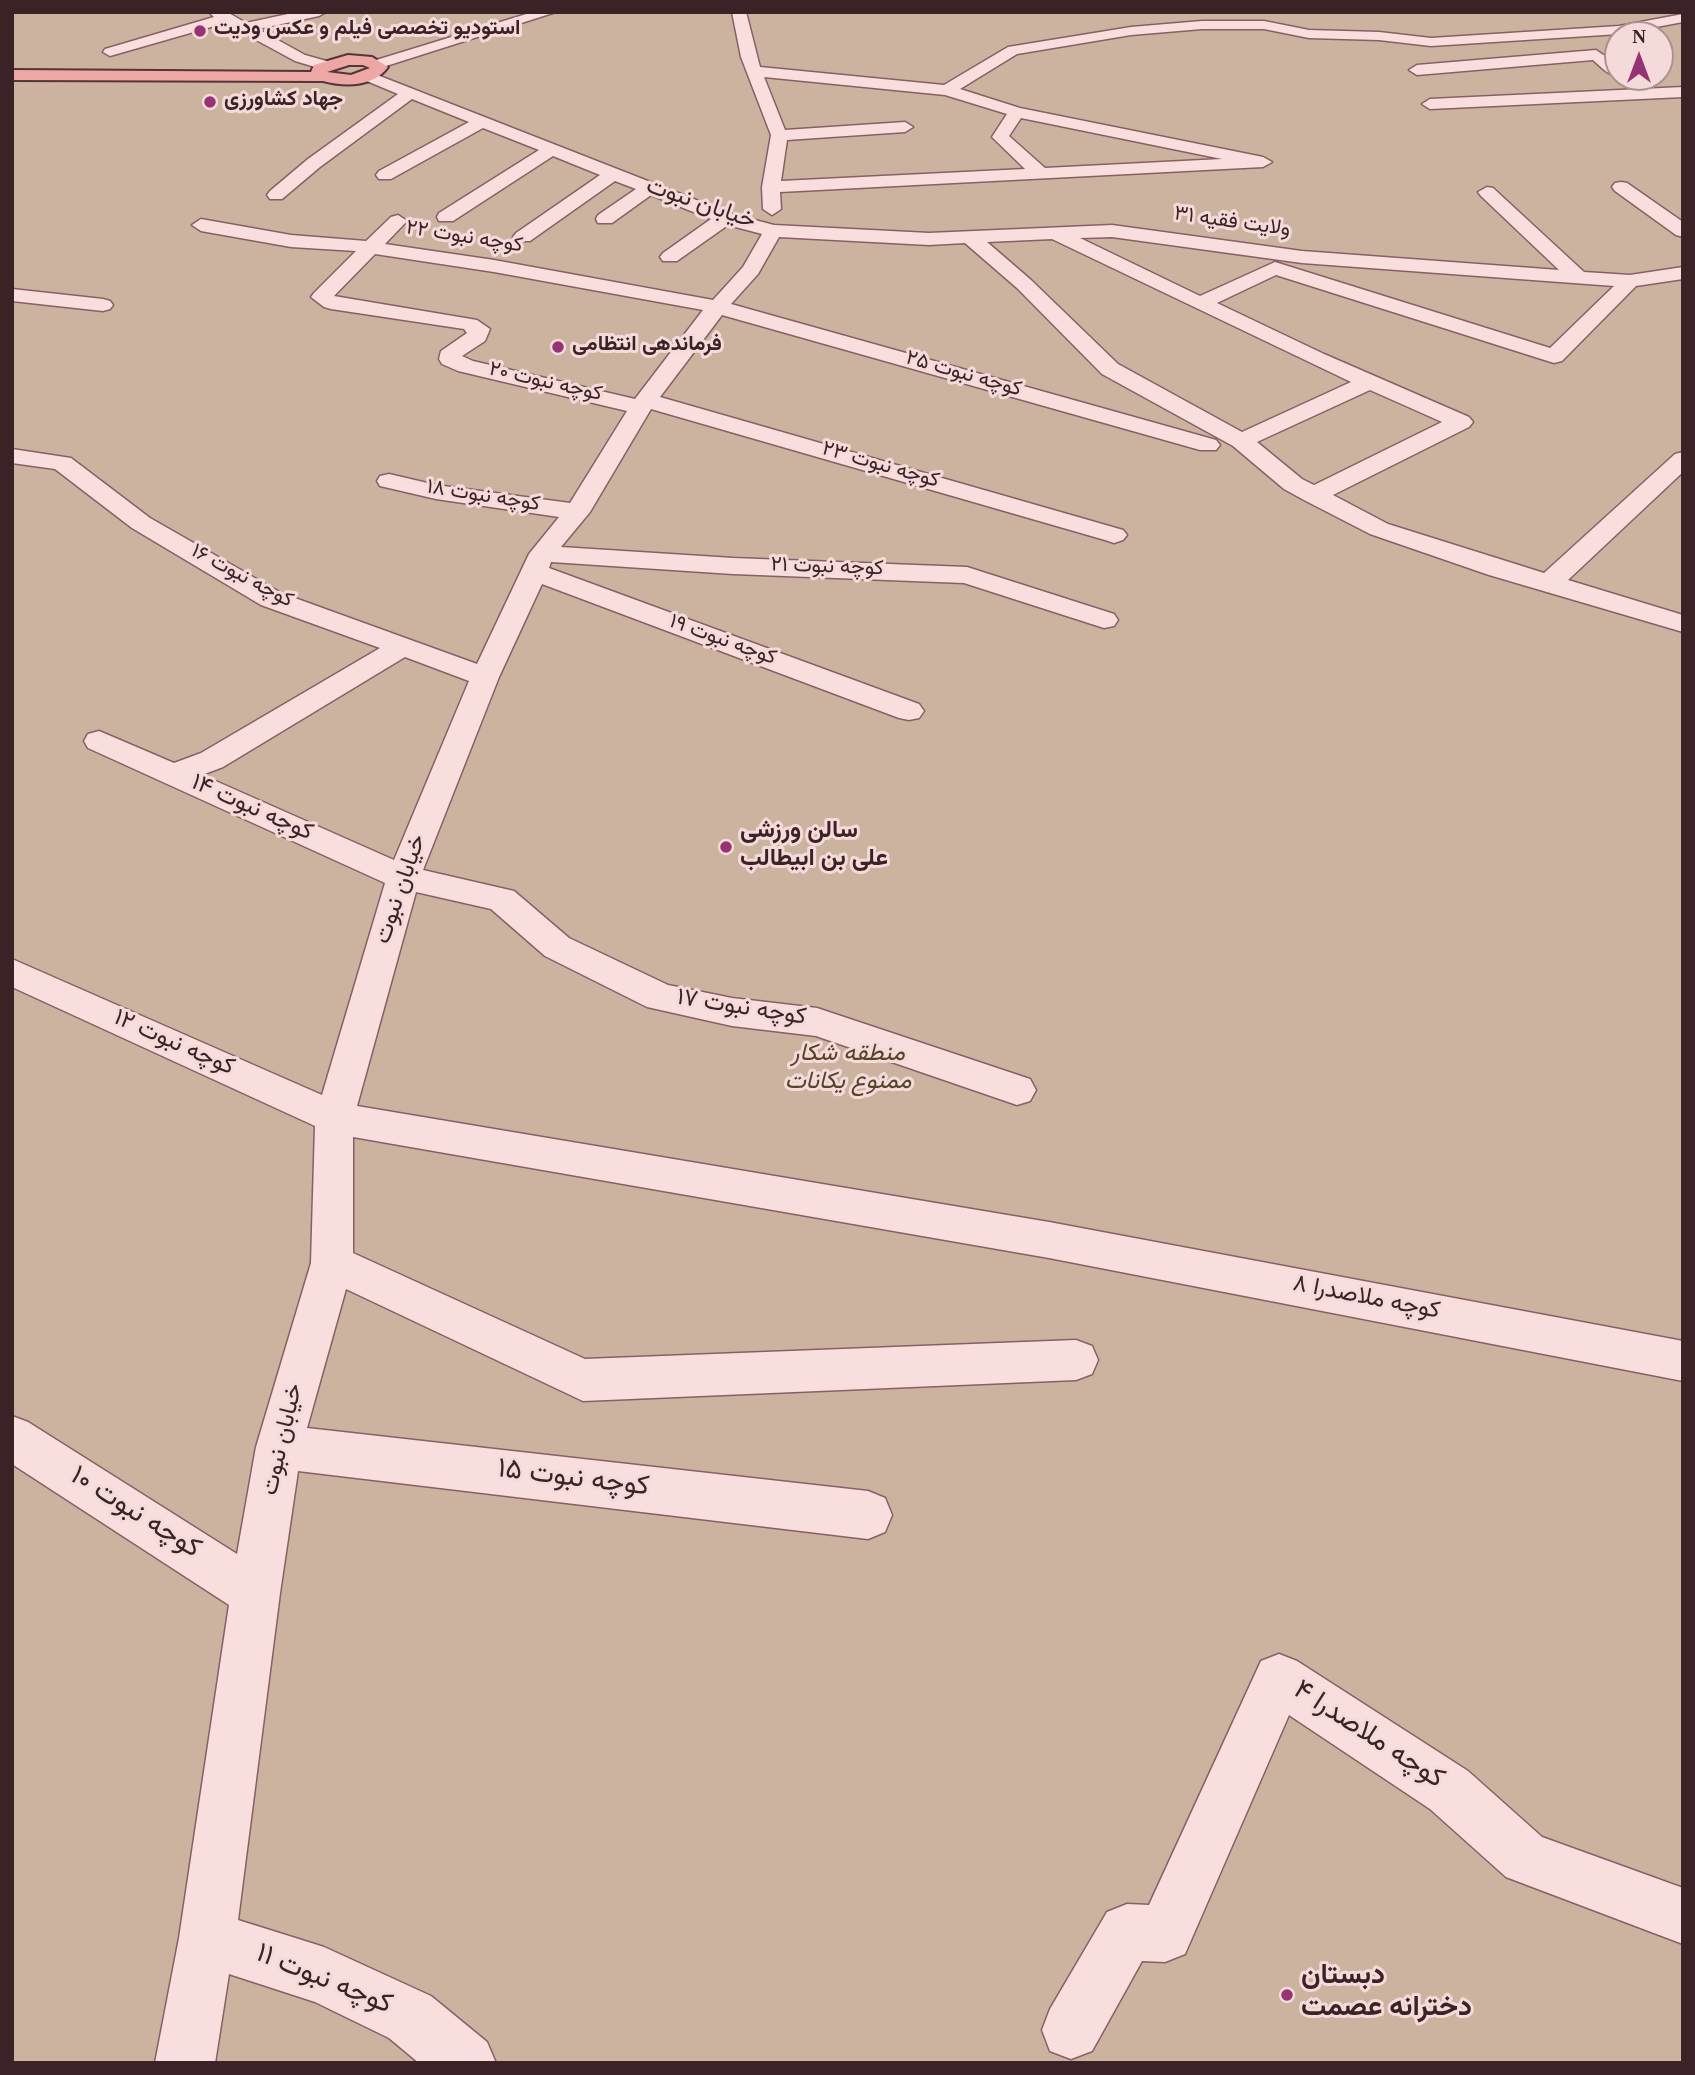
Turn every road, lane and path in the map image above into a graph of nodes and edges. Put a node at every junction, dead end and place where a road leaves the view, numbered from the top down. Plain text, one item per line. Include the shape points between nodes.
1 (319, 12) edge
2 (549, 12) edge
3 (739, 12) edge
4 (220, 15) edge
5 (1683, 18) edge
6 (246, 27) junction
7 (110, 51) dead end
8 (1604, 62) edge
9 (373, 70) junction
10 (1417, 70) dead end
11 (323, 71) junction
12 (755, 71) junction
13 (12, 75) edge
14 (947, 90) junction
15 (1683, 92) edge
16 (410, 93) junction
17 (1430, 104) dead end
18 (1017, 112) junction
19 (482, 122) junction
20 (905, 127) dead end
21 (779, 135) junction
22 (551, 150) junction
23 (1039, 172) junction
24 (612, 174) junction
25 (385, 175) dead end
26 (771, 187) junction
27 (1621, 187) dead end
28 (649, 188) junction
29 (1486, 192) dead end
30 (276, 195) dead end
31 (1683, 211) edge
32 (1658, 213) junction
33 (446, 217) dead end
34 (725, 218) junction
35 (605, 219) dead end
36 (398, 221) dead end
37 (201, 225) dead end
38 (773, 231) junction
39 (1683, 231) edge
40 (1052, 232) junction
41 (523, 237) dead end
42 (969, 237) junction
43 (371, 248) junction
44 (670, 257) dead end
45 (1683, 273) edge
46 (1578, 277) junction
47 (1640, 280) junction
48 (1683, 292) edge
49 (12, 295) edge
50 (1199, 304) junction
51 (103, 306) dead end
52 (718, 307) junction
53 (1370, 382) junction
54 (643, 403) junction
55 (1241, 441) junction
56 (1208, 446) dead end
57 (12, 456) edge
58 (1683, 459) edge
59 (389, 481) dead end
60 (1313, 495) junction
61 (577, 512) junction
62 (1114, 534) dead end
63 (538, 563) junction
64 (1549, 583) junction
65 (1104, 620) dead end
66 (1683, 624) edge
67 (402, 647) junction
68 (485, 677) junction
69 (909, 711) dead end
70 (99, 740) dead end
71 (173, 775) junction
72 (402, 878) junction
73 (12, 972) edge
74 (1017, 1090) dead end
75 (334, 1118) junction
76 (1049, 1240) joint
77 (331, 1263) junction
78 (1076, 1360) dead end
79 (1683, 1361) edge
80 (12, 1438) edge
81 (279, 1447) junction
82 (867, 1514) dead end
83 (255, 1592) junction
84 (1683, 1916) edge
85 (207, 1938) junction
86 (1072, 2030) dead end
87 (185, 2063) edge
88 (466, 2063) edge

1 - 6 street
2 - 9 street
3 - 12 street
4 - 6 street
4 - 7 street
5 - 14 street via 1619,30 1431,42 1309,34 1264,25 1131,31 1013,50
6 - 11 street
8 - 10 street via 1596,55
9 - 11 main road via 337,79
9 - 16 street, خیابان نبوت
11 - 13 main road
12 - 14 street
12 - 21 street
14 - 18 street
15 - 17 street
16 - 19 street, خیابان نبوت
16 - 30 street
18 - 23 street via 1000,137
18 - 23 street via 1262,162
19 - 22 street, خیابان نبوت
19 - 25 street
20 - 21 street
21 - 26 street
22 - 24 street, خیابان نبوت
22 - 33 street
23 - 26 street
24 - 28 street, خیابان نبوت
24 - 41 street
26 - 38 street
27 - 32 street
28 - 34 street, خیابان نبوت
28 - 35 street
29 - 46 street
31 - 32 street
32 - 39 street
34 - 38 street, خیابان نبوت
34 - 44 street
36 - 43 street
37 - 43 street, کوچه نبوت ۲۲ via 291,241
38 - 42 street, ولایت فقیه ۳۱
38 - 52 street, خیابان نبوت via 751,270
40 - 42 street, ولایت فقیه ۳۱
40 - 46 street, ولایت فقیه ۳۱ via 1112,231 1302,257
40 - 50 street
42 - 55 street via 1110,369
43 - 52 street, کوچه نبوت ۲۲
43 - 54 street, کوچه نبوت ۲۰ via 321,297 331,303 470,324 478,329 477,336 452,351 450,359
45 - 47 street, ولایت فقیه ۳۱
46 - 47 street, ولایت فقیه ۳۱
47 - 48 street
47 - 50 street via 1553,356 1275,268
49 - 51 street
50 - 53 street
52 - 54 street, خیابان نبوت
52 - 56 street, کوچه نبوت ۲۵
53 - 55 street
53 - 60 street via 1461,422
54 - 61 street, خیابان نبوت
54 - 62 street, کوچه نبوت ۲۳
55 - 60 street
57 - 67 street, کوچه نبوت ۱۶ via 62,463 141,523 271,599
58 - 64 street
59 - 61 street, کوچه نبوت ۱۸
60 - 64 street via 1379,529
61 - 63 street, خیابان نبوت
63 - 65 street, کوچه نبوت ۲۱ via 967,575
63 - 68 street, خیابان نبوت
63 - 69 street, کوچه نبوت ۱۹
64 - 66 street
67 - 68 street, کوچه نبوت ۱۶
67 - 71 street via 212,760
68 - 72 street, خیابان نبوت
70 - 71 street, کوچه نبوت ۱۴
71 - 72 street, کوچه نبوت ۱۴
72 - 74 street, کوچه نبوت ۱۷ via 502,899 557,947 660,997 817,1022
72 - 75 street, خیابان نبوت
73 - 75 street, کوچه نبوت ۱۲
75 - 76 street, کوچه نبوت ۱۲
75 - 77 street, خیابان نبوت
76 - 79 street, کوچه ملاصدرا ۸
77 - 78 street via 583,1380
77 - 81 street, خیابان نبوت
80 - 83 street, کوچه نبوت ۱۰
81 - 82 street, کوچه نبوت ۱۵
81 - 83 street, خیابان نبوت
83 - 85 street, خیابان نبوت
84 - 86 street, کوچه ملاصدرا ۴ via 1525,1858 1449,1790 1279,1679 1165,1934 1127,1932
85 - 87 street, خیابان نبوت
85 - 88 street, کوچه نبوت ۱۱ via 324,1976 410,2017

